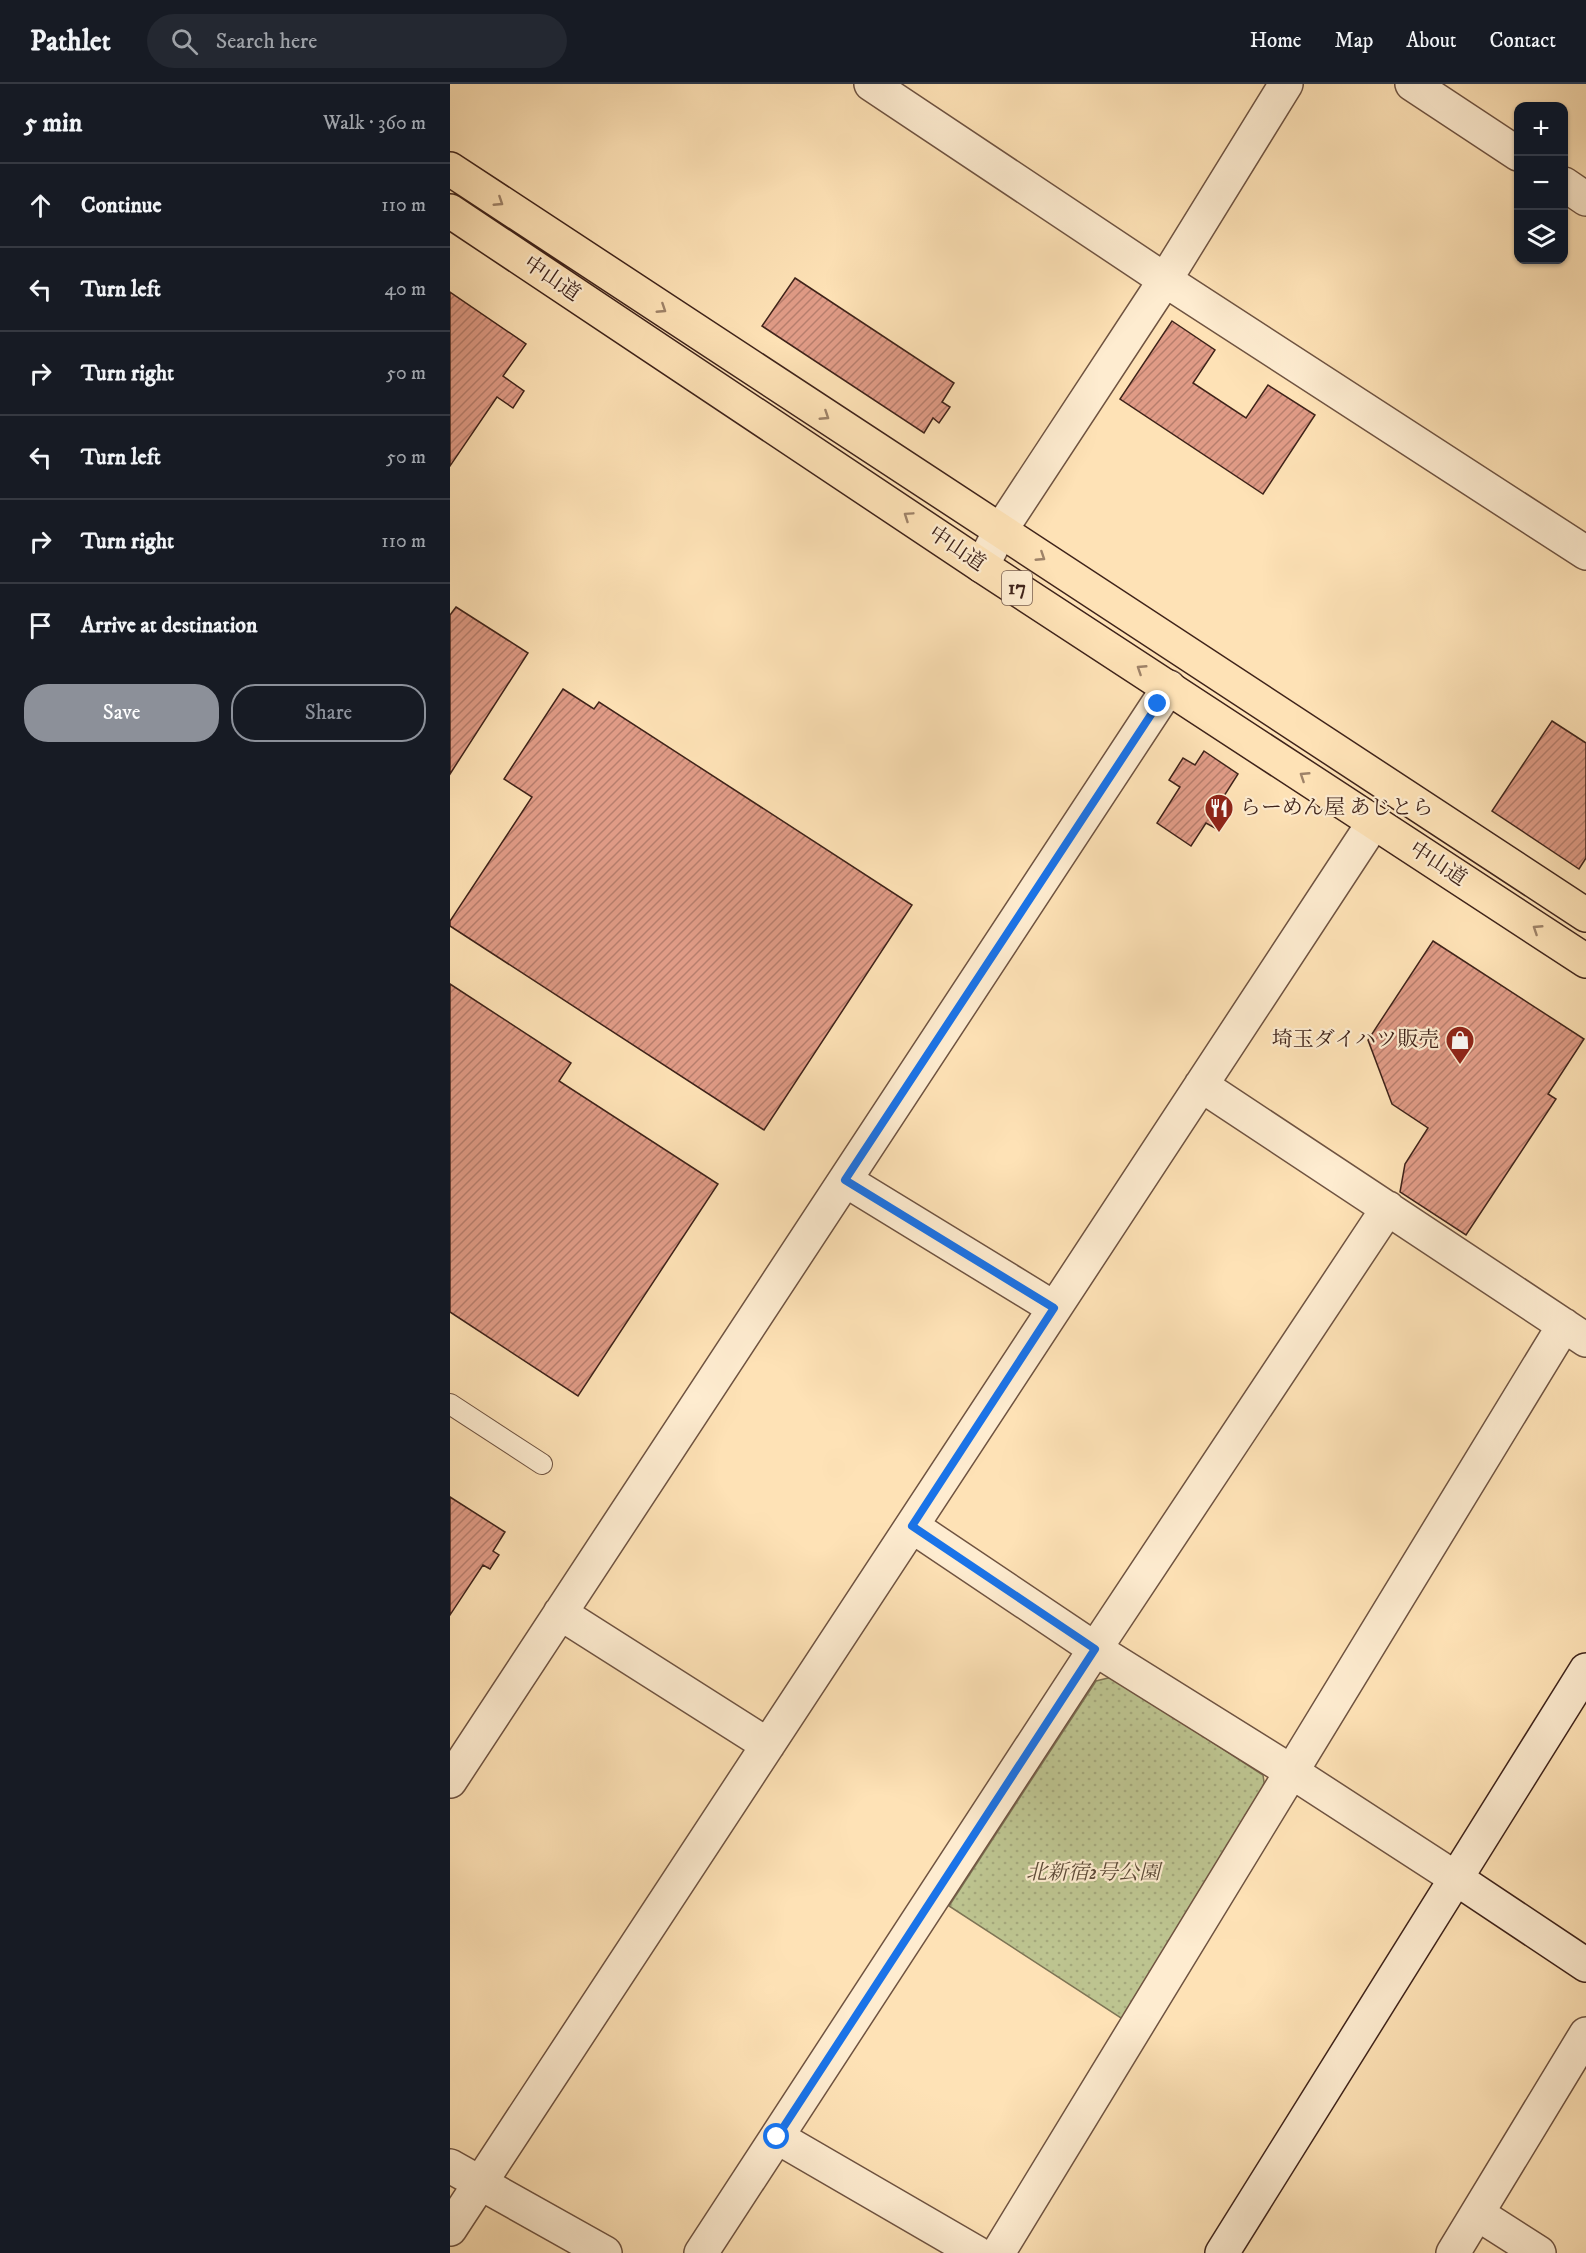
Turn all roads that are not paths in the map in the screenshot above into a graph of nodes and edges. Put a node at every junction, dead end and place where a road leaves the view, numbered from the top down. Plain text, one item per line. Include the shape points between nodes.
1 (871, 84) edge
2 (1286, 84) edge
3 (1412, 84) edge
4 (1514, 151) edge
5 (450, 170) edge
6 (1568, 187) edge
7 (1586, 199) edge
8 (450, 211) edge
9 (1165, 280) junction
10 (1000, 531) junction
11 (1586, 553) edge
12 (982, 566) junction
13 (1169, 687) junction
14 (1374, 822) junction
15 (1586, 915) edge
16 (1586, 961) edge
17 (1201, 1085) junction
18 (845, 1180) junction
19 (1388, 1208) junction
20 (1054, 1308) junction
21 (1575, 1333) edge
22 (450, 1404) edge
23 (542, 1464) dead end
24 (912, 1526) junction
25 (560, 1613) junction
26 (1095, 1649) junction
27 (1586, 1670) edge
28 (768, 1745) junction
29 (1292, 1772) junction
30 (450, 1781) edge
31 (1457, 1879) junction
32 (1586, 1965) edge
33 (1586, 2034) edge
34 (777, 2137) junction
35 (450, 2166) edge
36 (481, 2184) junction
37 (1478, 2214) junction
38 (450, 2229) edge
39 (605, 2253) edge
40 (701, 2253) edge
41 (976, 2253) edge
42 (998, 2253) edge
43 (1222, 2253) edge
44 (1453, 2253) edge
45 (1539, 2253) edge

1 - 9 street
2 - 9 street
3 - 4 street
5 -> 10 highway, 中山道 / 17
6 - 7 street
12 -> 8 highway, 中山道 / 17
9 - 10 street
9 - 11 street
10 - 12 street
10 -> 15 highway, 中山道 / 17
13 -> 12 highway, 中山道 / 17
14 -> 13 highway, 中山道 / 17
13 - 18 street
16 -> 14 highway, 中山道 / 17
14 - 17 street
17 - 19 street
17 - 20 street
18 - 20 street
18 - 25 street
19 - 21 street
19 - 26 street
20 - 24 street
21 - 29 street
22 - 23 lane
24 - 26 street
24 - 28 street
25 - 28 street
25 - 30 street
26 - 29 street
26 - 34 street
27 - 31 street
28 - 36 street
29 - 31 street
29 - 42 street
31 - 32 street
31 - 43 street
33 - 37 street
34 - 40 street
34 - 41 street
35 - 36 street
36 - 38 street
36 - 39 street
37 - 44 street
37 - 45 street

